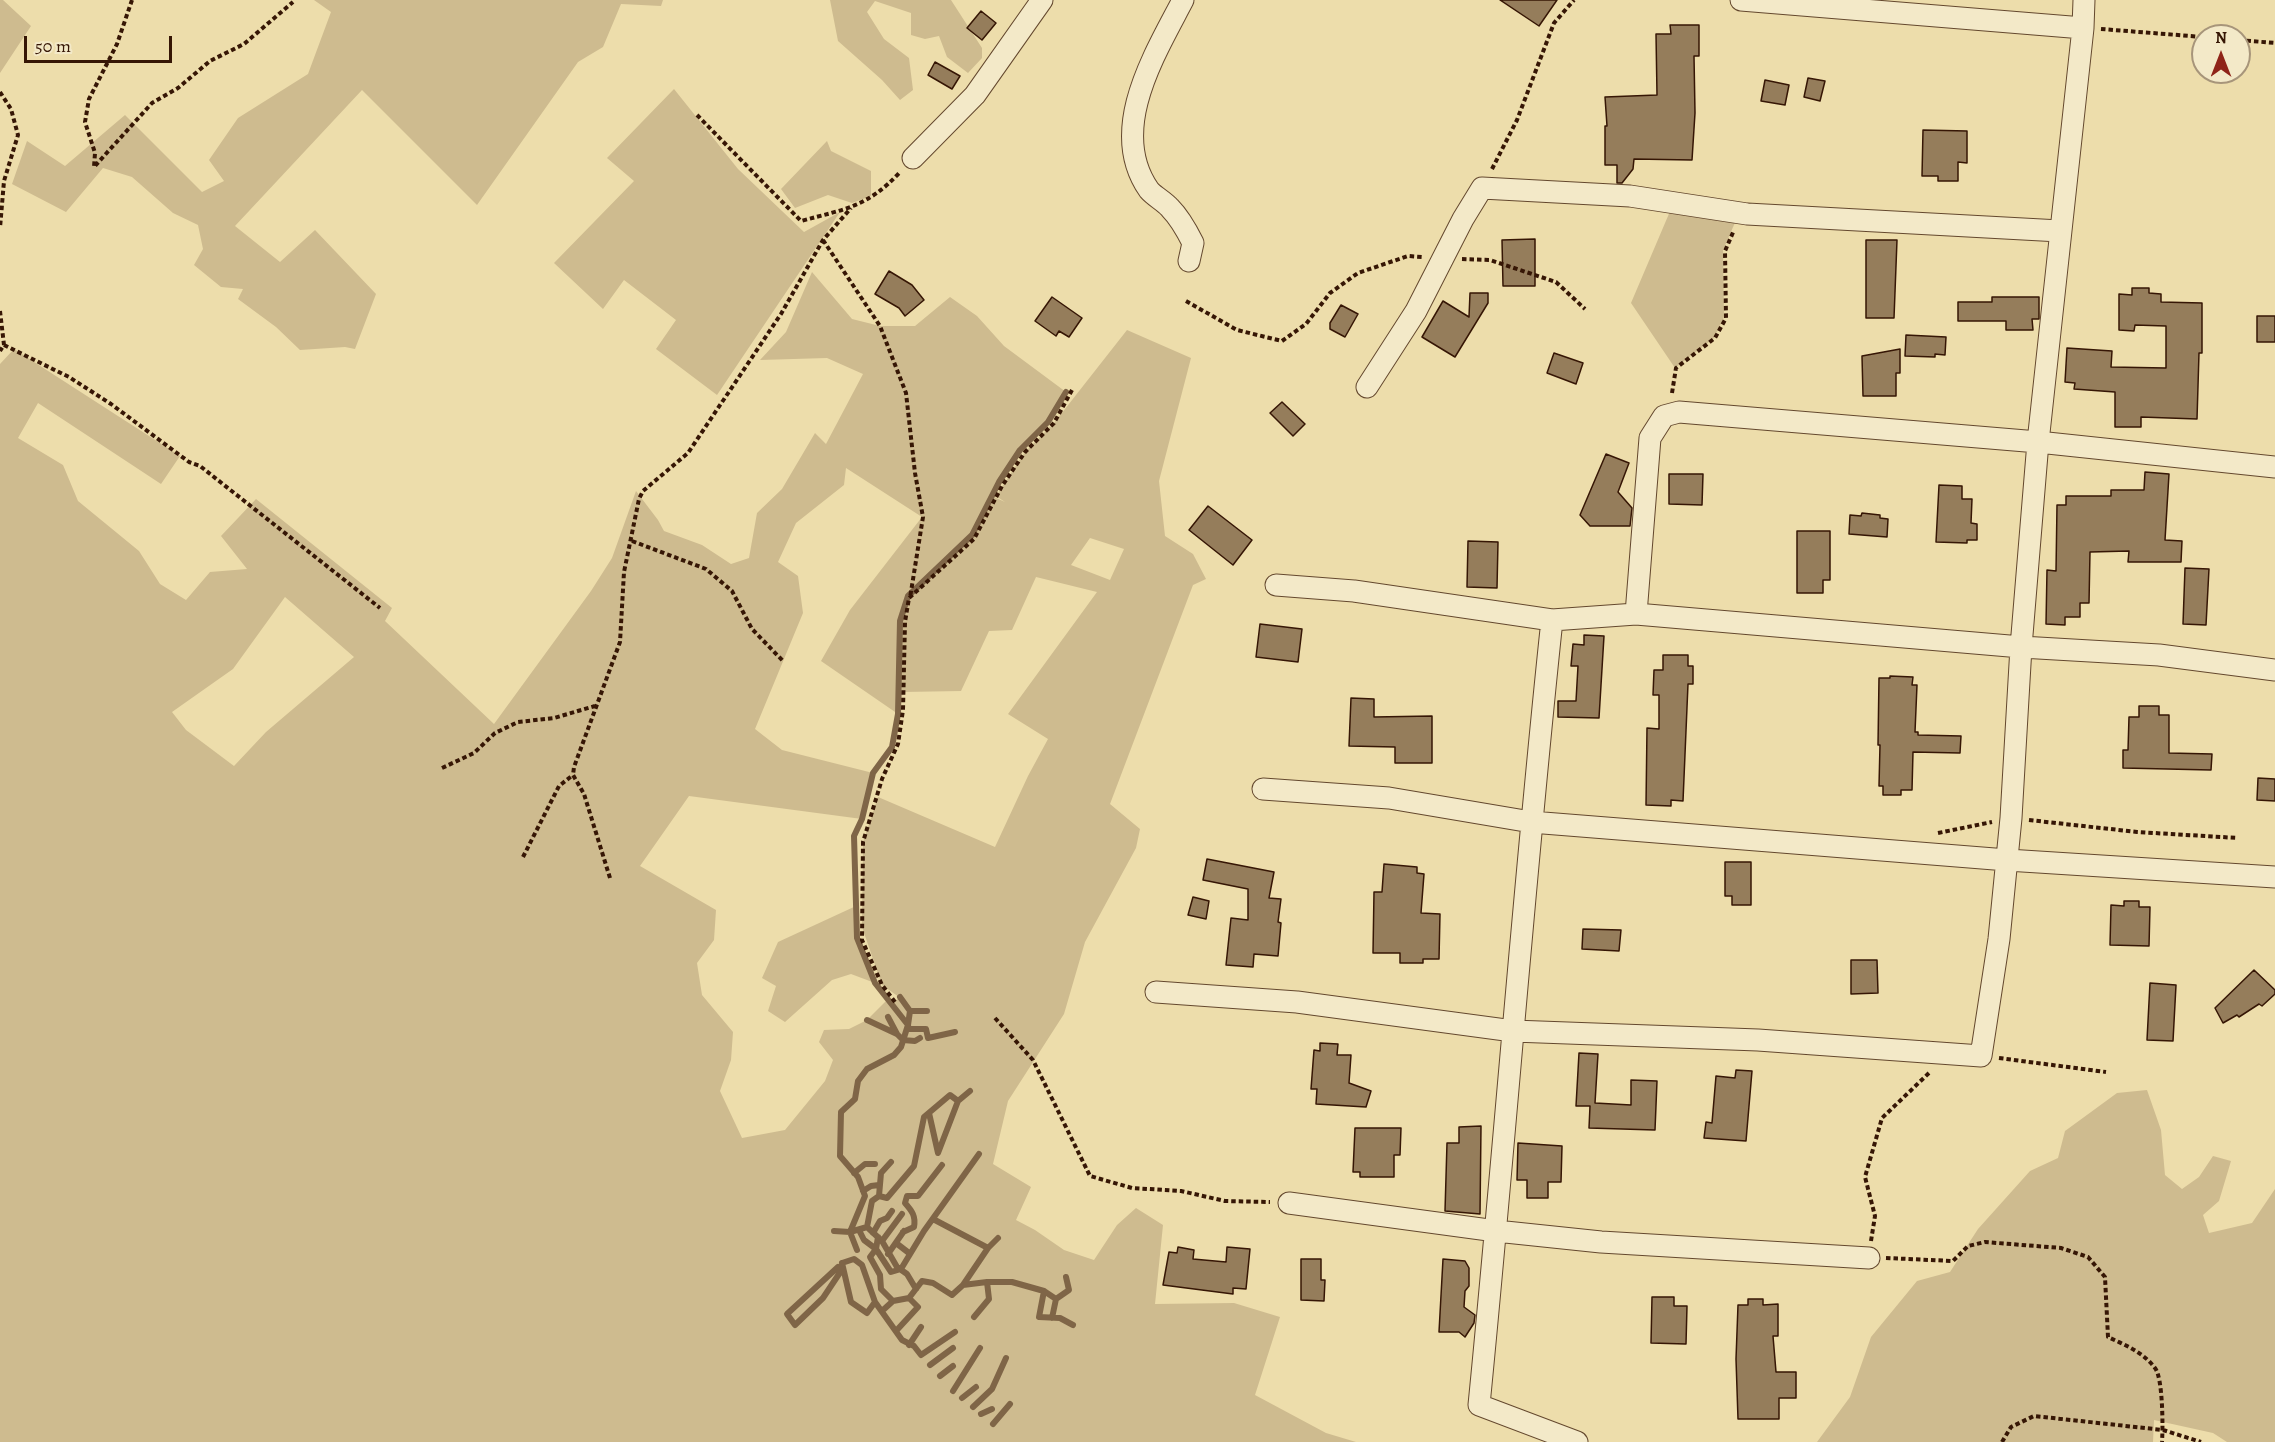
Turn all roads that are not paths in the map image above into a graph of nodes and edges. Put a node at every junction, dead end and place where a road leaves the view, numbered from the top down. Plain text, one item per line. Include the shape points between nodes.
1 (1042, 0) edge
2 (1183, 0) edge
3 (1741, 0) edge
4 (2084, 0) edge
5 (2082, 27) junction
6 (913, 158) road end
7 (2060, 231) junction
8 (1189, 261) dead end
9 (1367, 387) dead end
10 (2038, 442) junction
11 (2275, 467) edge
12 (1276, 585) dead end
13 (1636, 614) junction
14 (1552, 620) junction
15 (2022, 647) junction
16 (2275, 670) edge
17 (1263, 789) dead end
18 (1531, 822) junction
19 (2007, 860) junction
20 (2275, 877) edge
21 (1156, 992) dead end
22 (1513, 1031) junction
23 (1289, 1203) road end
24 (1496, 1231) junction
25 (1869, 1258) road end
26 (1577, 1442) edge

1 - 6 street via 975,95
2 - 8 street via 1136,103 1133,140 1136,164 1150,191 1170,208 1193,243
3 - 5 street
4 - 5 street
5 - 7 street
7 - 9 street via 1747,214 1630,196 1482,188 1416,311
7 - 10 street
10 - 11 street
10 - 13 street via 1714,414 1679,412 1664,416 1650,438
10 - 15 street
12 - 14 street via 1354,591
13 - 14 street
13 - 15 street
14 - 18 street
15 - 16 street via 2159,655
15 - 19 street
17 - 18 street via 1389,798
18 - 19 street
18 - 22 street
19 - 20 street
19 - 22 street via 1981,1056 1758,1040
21 - 22 street via 1297,1002
22 - 24 street
23 - 24 street
24 - 25 street via 1601,1242
24 - 26 street via 1479,1405

